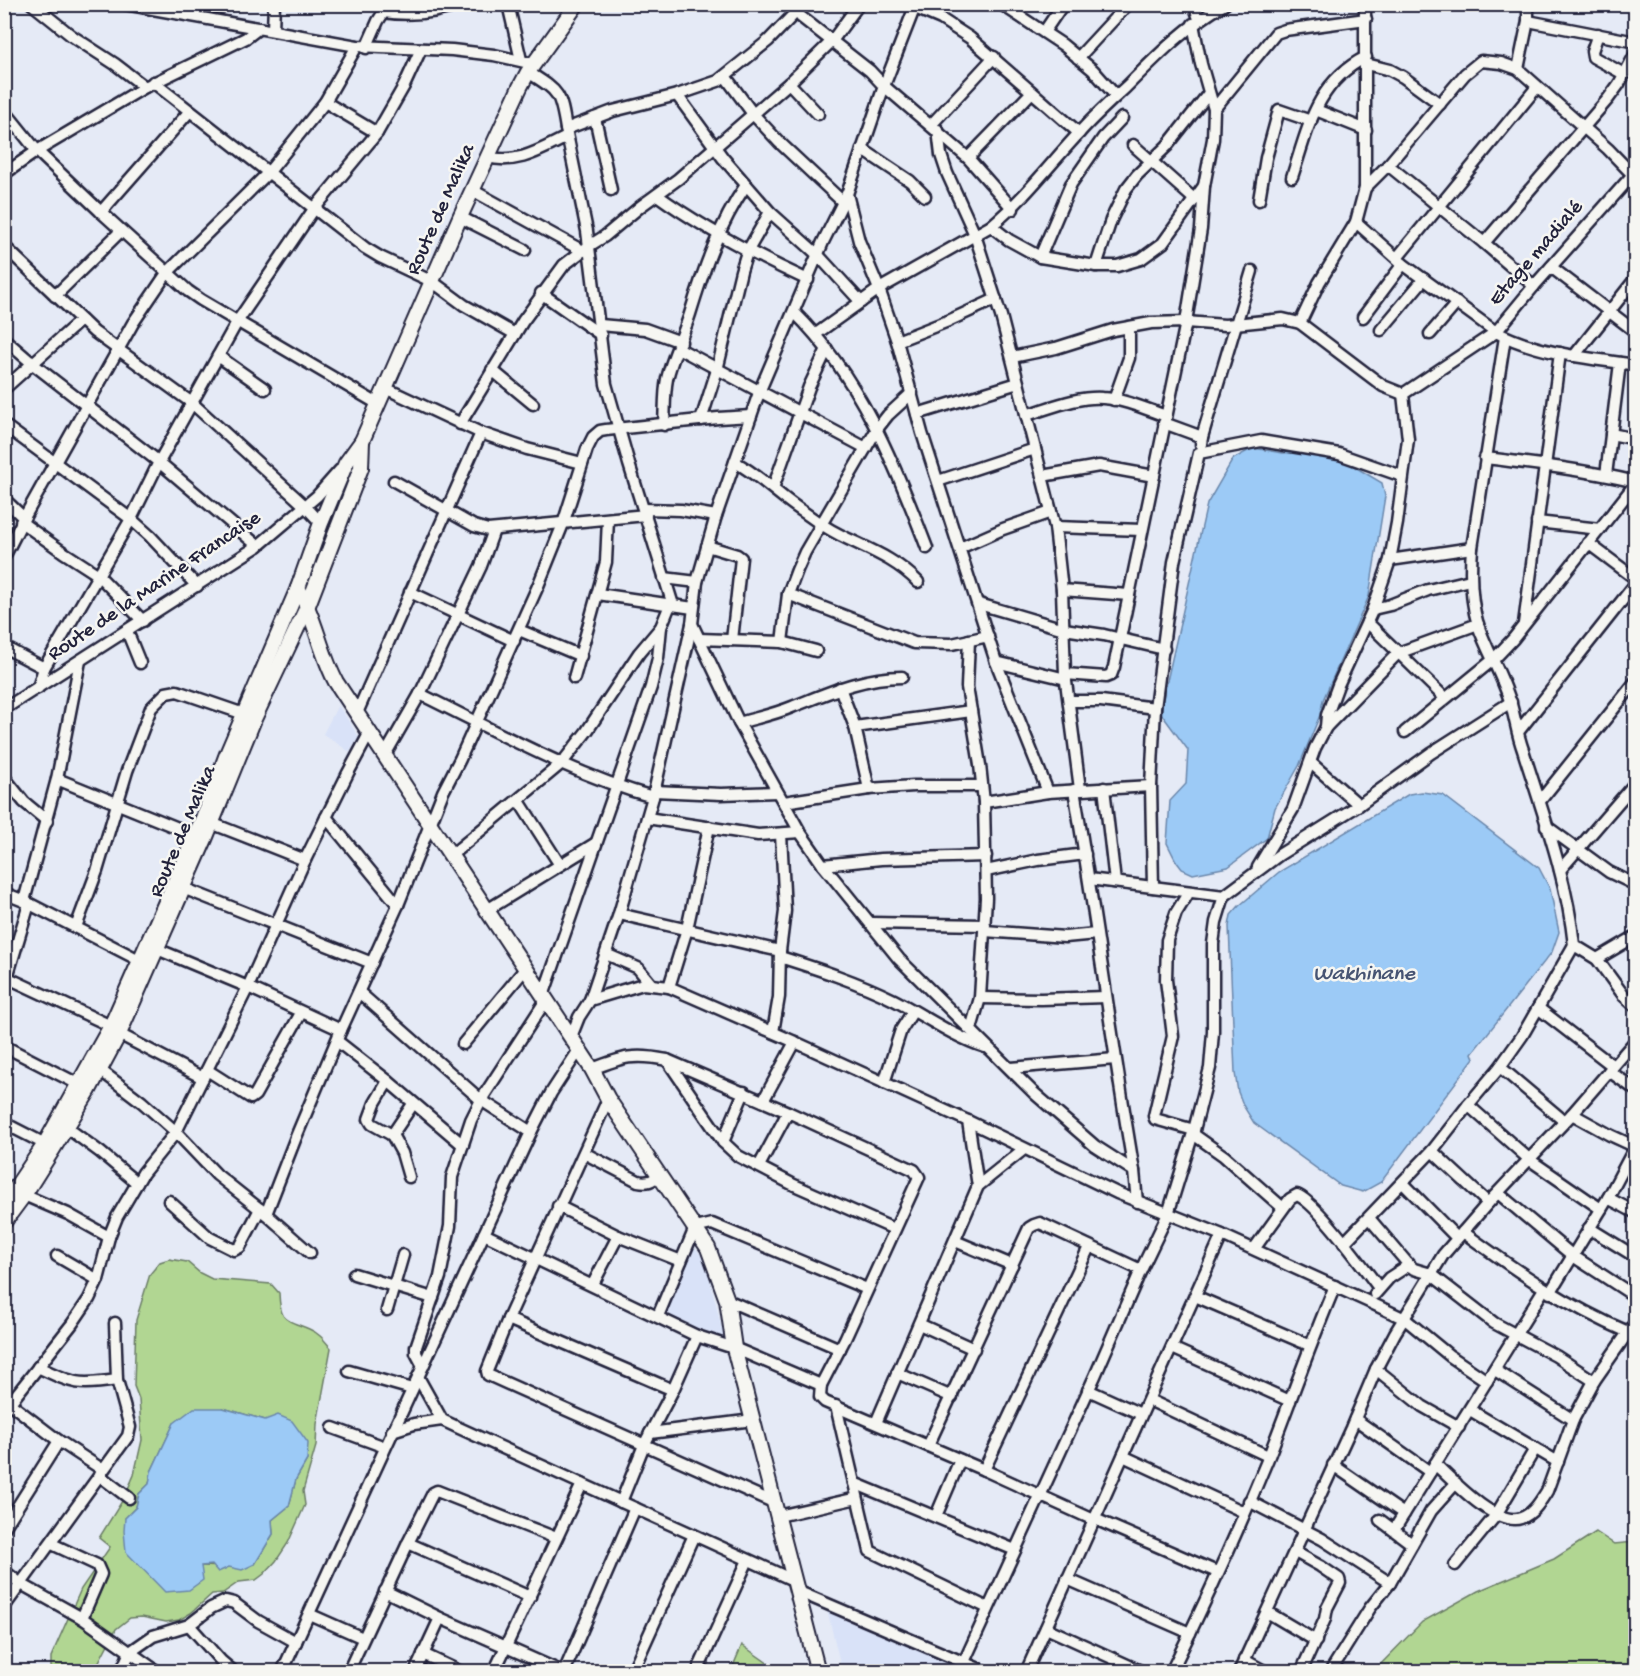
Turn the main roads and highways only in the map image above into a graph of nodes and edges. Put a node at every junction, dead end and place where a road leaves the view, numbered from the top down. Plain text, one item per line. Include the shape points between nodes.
1 (577, 4) edge
2 (362, 441) junction
3 (298, 588) junction
4 (308, 605) junction
5 (115, 1030) junction
6 (4, 1206) edge
7 (4, 1222) edge
8 (818, 1671) edge

1 - 2 main road, Route de Malika via 527,65
2 - 3 main road, Route de Malika via 346,463
2 - 4 main road, Route de Malika via 361,468
3 - 4 main road
3 - 5 main road, Route de Malika
4 - 5 main road, Route de Malika via 254,719 157,949
4 - 8 main road via 327,665 708,1248 727,1300 734,1348
5 - 6 main road, Route de Malika
5 - 7 main road, Route de Malika via 100,1070

